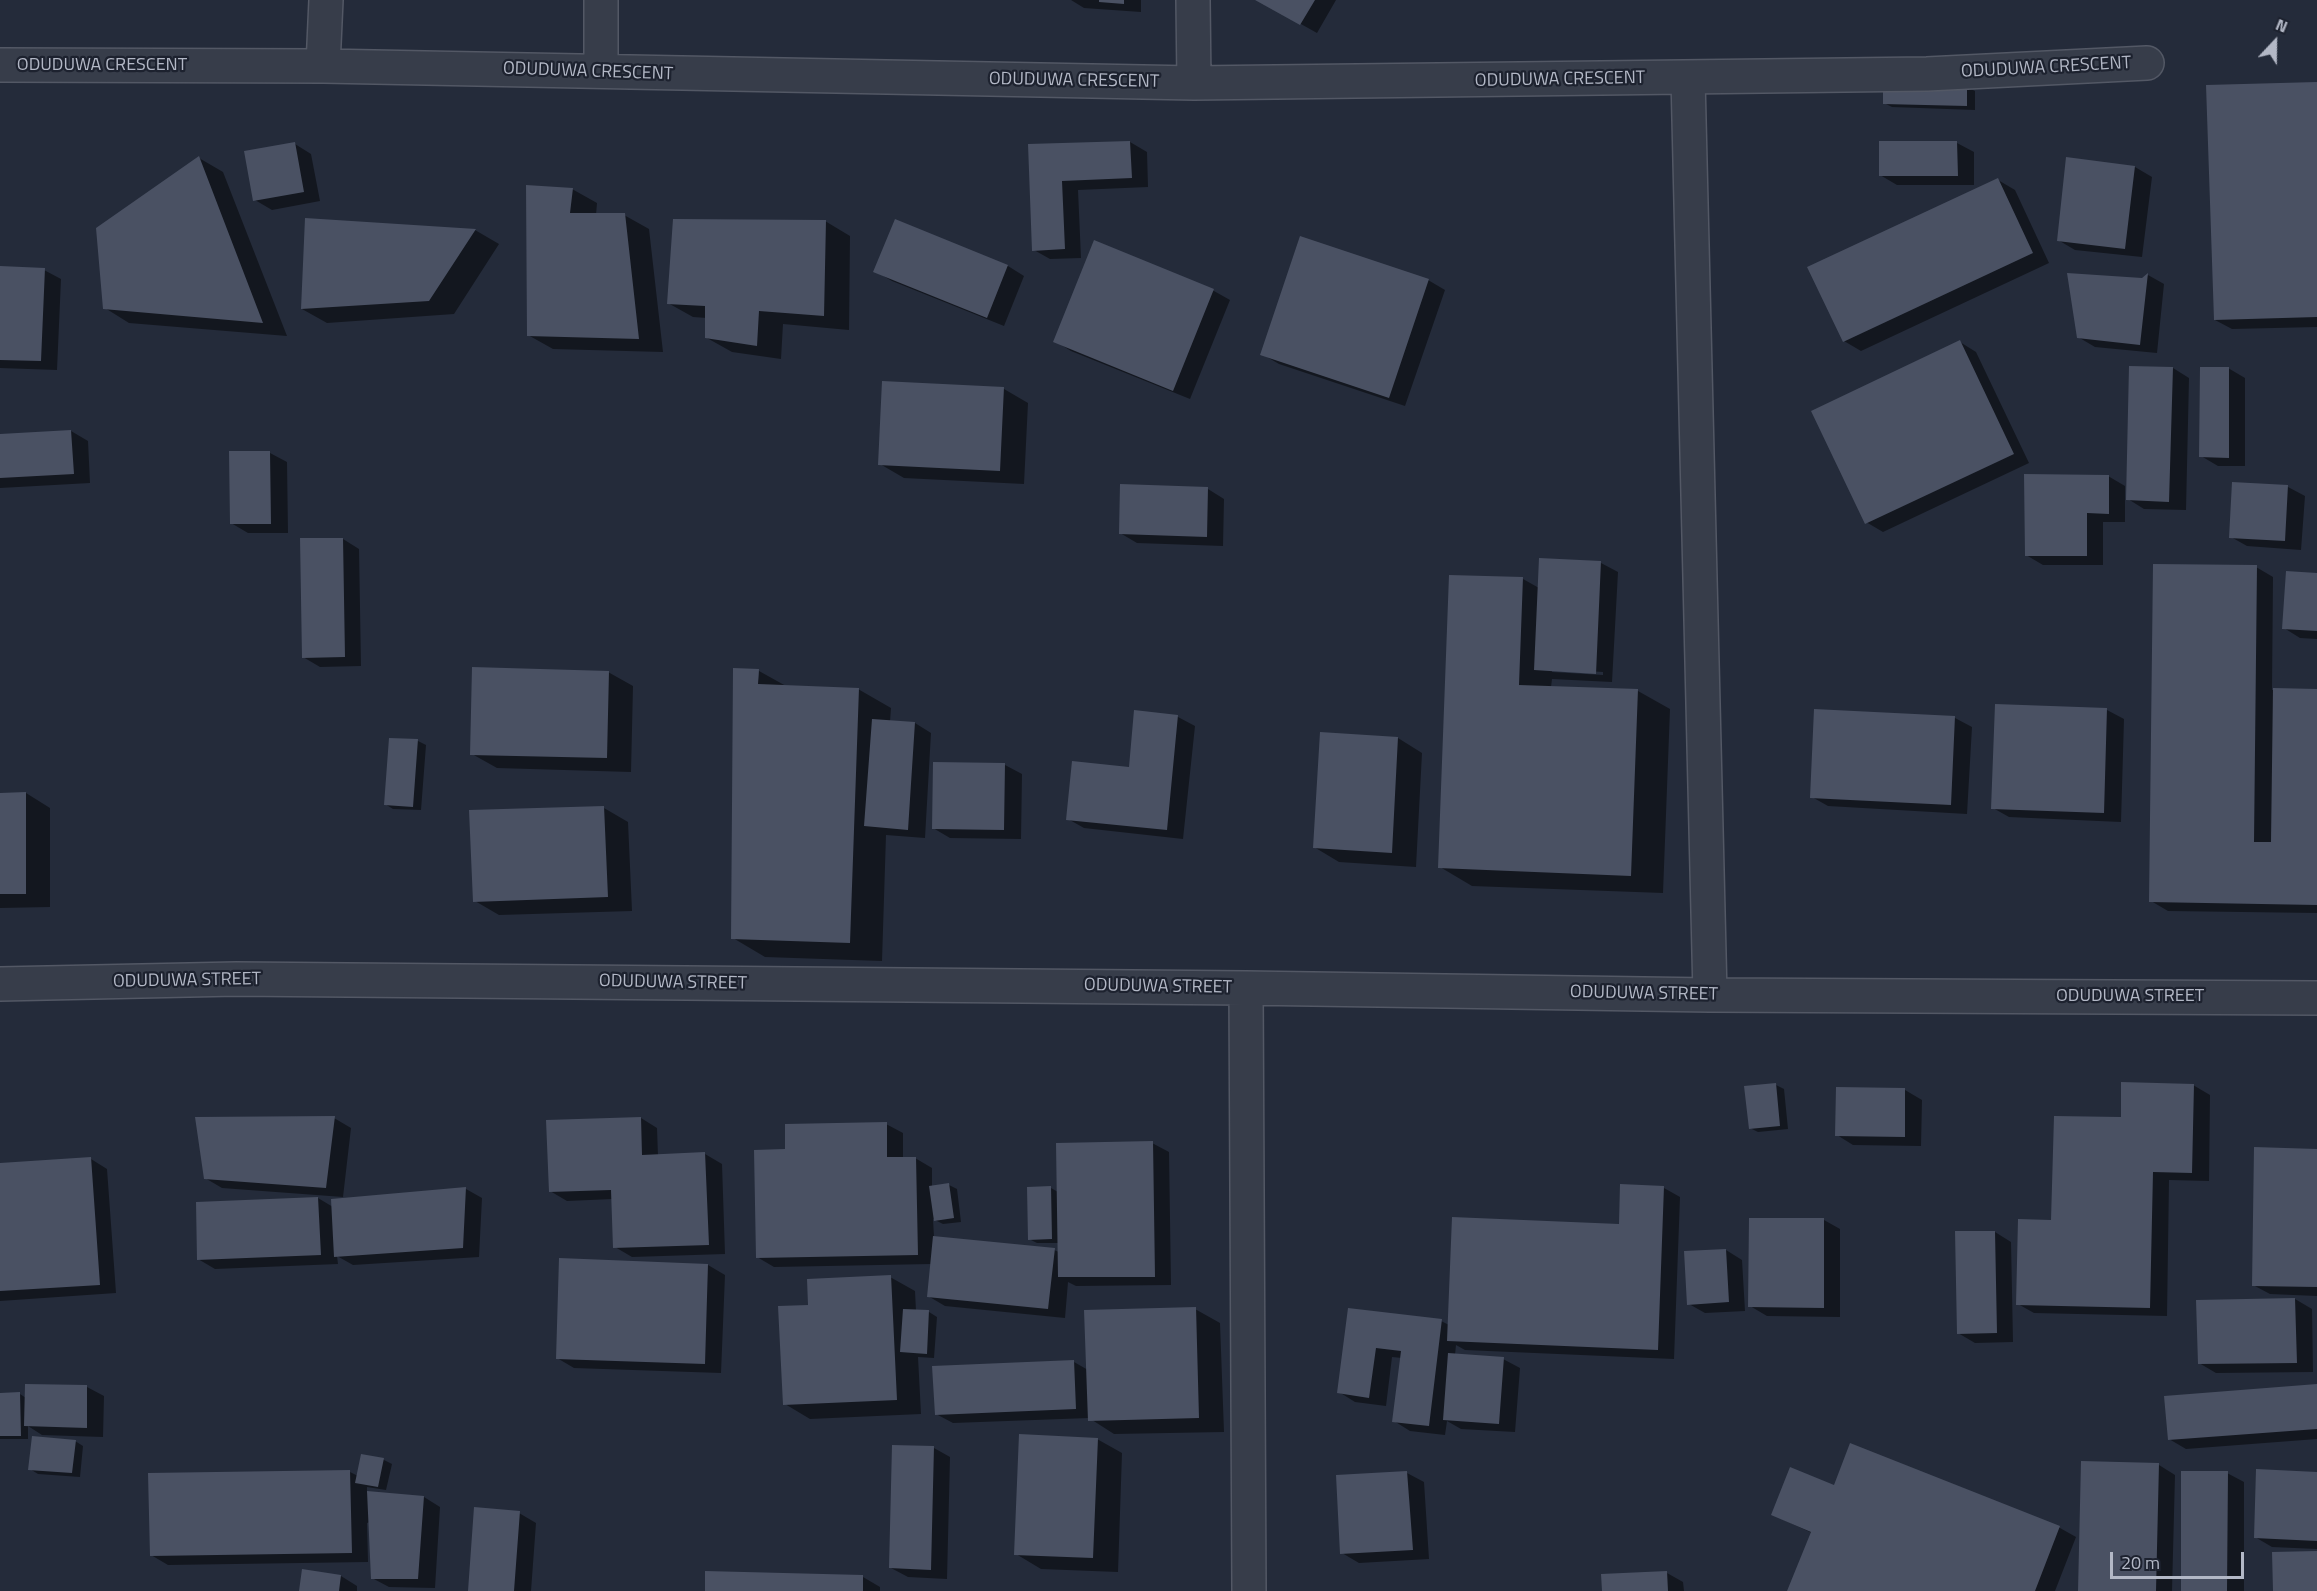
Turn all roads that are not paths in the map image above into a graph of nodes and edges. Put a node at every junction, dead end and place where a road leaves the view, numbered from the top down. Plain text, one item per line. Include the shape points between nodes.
1 (326, 0) edge
2 (601, 0) edge
3 (1193, 0) edge
4 (2147, 63) dead end
5 (0, 65) edge
6 (323, 66) junction
7 (601, 71) junction
8 (1688, 78) junction
9 (1194, 83) junction
10 (0, 984) edge
11 (1246, 988) junction
12 (1710, 995) junction
13 (2317, 998) edge
14 (1249, 1591) edge

1 - 6 street
2 - 7 street
3 - 9 street
4 - 8 street, ODUDUWA CRESCENT via 1927,74
5 - 6 street, ODUDUWA CRESCENT
6 - 7 street, ODUDUWA CRESCENT
7 - 9 street, ODUDUWA CRESCENT
8 - 9 street, ODUDUWA CRESCENT
8 - 12 street
10 - 11 street, ODUDUWA STREET via 248,979
11 - 12 street, ODUDUWA STREET
11 - 14 street
12 - 13 street, ODUDUWA STREET

